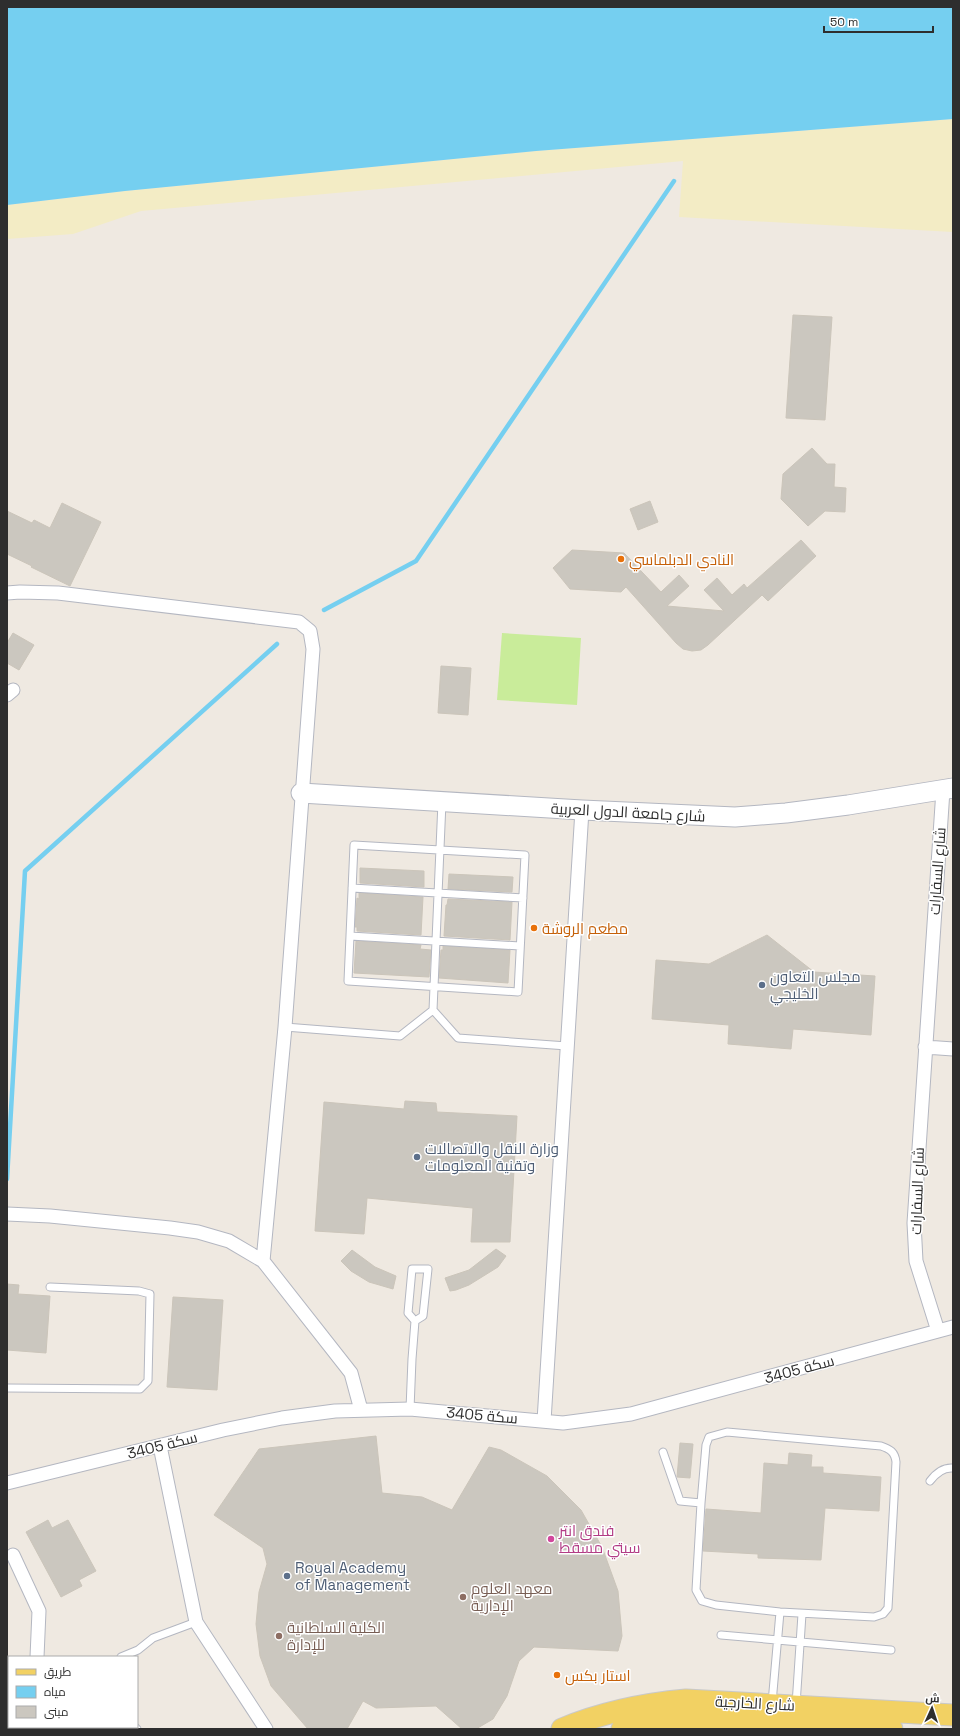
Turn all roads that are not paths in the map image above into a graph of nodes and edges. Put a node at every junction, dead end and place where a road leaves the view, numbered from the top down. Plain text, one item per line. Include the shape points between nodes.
1 (7, 593) edge
2 (948, 789) edge
3 (301, 793) junction
4 (442, 802) junction
5 (582, 810) junction
6 (440, 850) junction
7 (352, 888) junction
8 (438, 894) junction
9 (523, 898) junction
10 (350, 936) junction
11 (436, 941) junction
12 (520, 946) junction
13 (434, 987) junction
14 (433, 1010) junction
15 (285, 1027) junction
16 (567, 1046) junction
17 (925, 1047) junction
18 (953, 1049) edge
19 (7, 1214) edge
20 (263, 1261) junction
21 (50, 1287) dead end
22 (415, 1321) junction
23 (953, 1328) edge
24 (938, 1331) junction
25 (7, 1388) edge
26 (410, 1409) junction
27 (361, 1410) junction
28 (544, 1421) junction
29 (160, 1446) junction
30 (663, 1452) dead end
31 (953, 1468) edge
32 (930, 1481) dead end
33 (7, 1483) edge
34 (701, 1503) junction
35 (13, 1555) dead end
36 (780, 1612) junction
37 (802, 1614) junction
38 (196, 1622) junction
39 (721, 1635) dead end
40 (777, 1640) junction
41 (800, 1642) junction
42 (891, 1650) dead end
43 (37, 1656) edge
44 (123, 1656) edge
45 (772, 1704) junction
46 (796, 1705) junction
47 (953, 1715) edge
48 (266, 1729) edge
49 (562, 1729) edge
50 (622, 1729) edge
51 (886, 1729) edge

1 - 3 street via 58,594 299,622 310,631 313,648
2 - 5 street, شارع جامعة الدول العربية via 817,809 735,817
2 - 17 street, شارع السفارات
3 - 4 street, شارع جامعة الدول العربية
3 - 15 street
4 - 5 street, شارع جامعة الدول العربية
4 - 6 lane
5 - 16 street
6 - 7 lane via 354,845
6 - 8 lane
6 - 9 lane via 525,855
7 - 8 lane
7 - 10 lane
8 - 9 lane
8 - 11 lane
9 - 12 lane
10 - 11 lane
10 - 13 lane via 348,981
11 - 12 lane
11 - 13 lane
12 - 13 lane via 518,992
13 - 14 lane
14 - 15 lane via 400,1036
14 - 16 lane via 458,1038
15 - 20 street
16 - 28 street
17 - 18 street
17 - 24 street, شارع السفارات via 914,1223 916,1261
19 - 20 street via 191,1231 229,1242
20 - 27 street via 351,1373
21 - 25 lane via 139,1291 150,1294 148,1380 140,1389
22 - 22 lane via 423,1316 428,1269 412,1269 408,1313
22 - 26 lane
23 - 24 street, سكة 3405
24 - 28 street, سكة 3405 via 631,1414 563,1423
26 - 27 street, سكة 3405
26 - 28 street, سكة 3405
27 - 29 street, سكة 3405 via 282,1418
29 - 33 street, سكة 3405
29 - 38 street
30 - 34 lane via 680,1501
31 - 32 lane via 935,1474
34 - 36 lane via 696,1590 702,1600 716,1605
34 - 37 lane via 706,1445 709,1436 718,1433 881,1446 890,1449 896,1462 888,1608 883,1614 874,1617
35 - 43 street via 39,1610
36 - 37 lane
36 - 40 lane
37 - 41 lane
38 - 44 lane via 153,1638 138,1650
38 - 48 street
39 - 40 lane
40 - 41 lane
40 - 45 lane
41 - 42 lane
41 - 46 lane
45 - 46 main road, شارع الخارجية
45 - 49 main road, شارع الخارجية via 686,1700 652,1703 618,1709
46 - 47 main road, شارع الخارجية
50 - 51 main road, شارع الخارجية via 673,1721 718,1720

